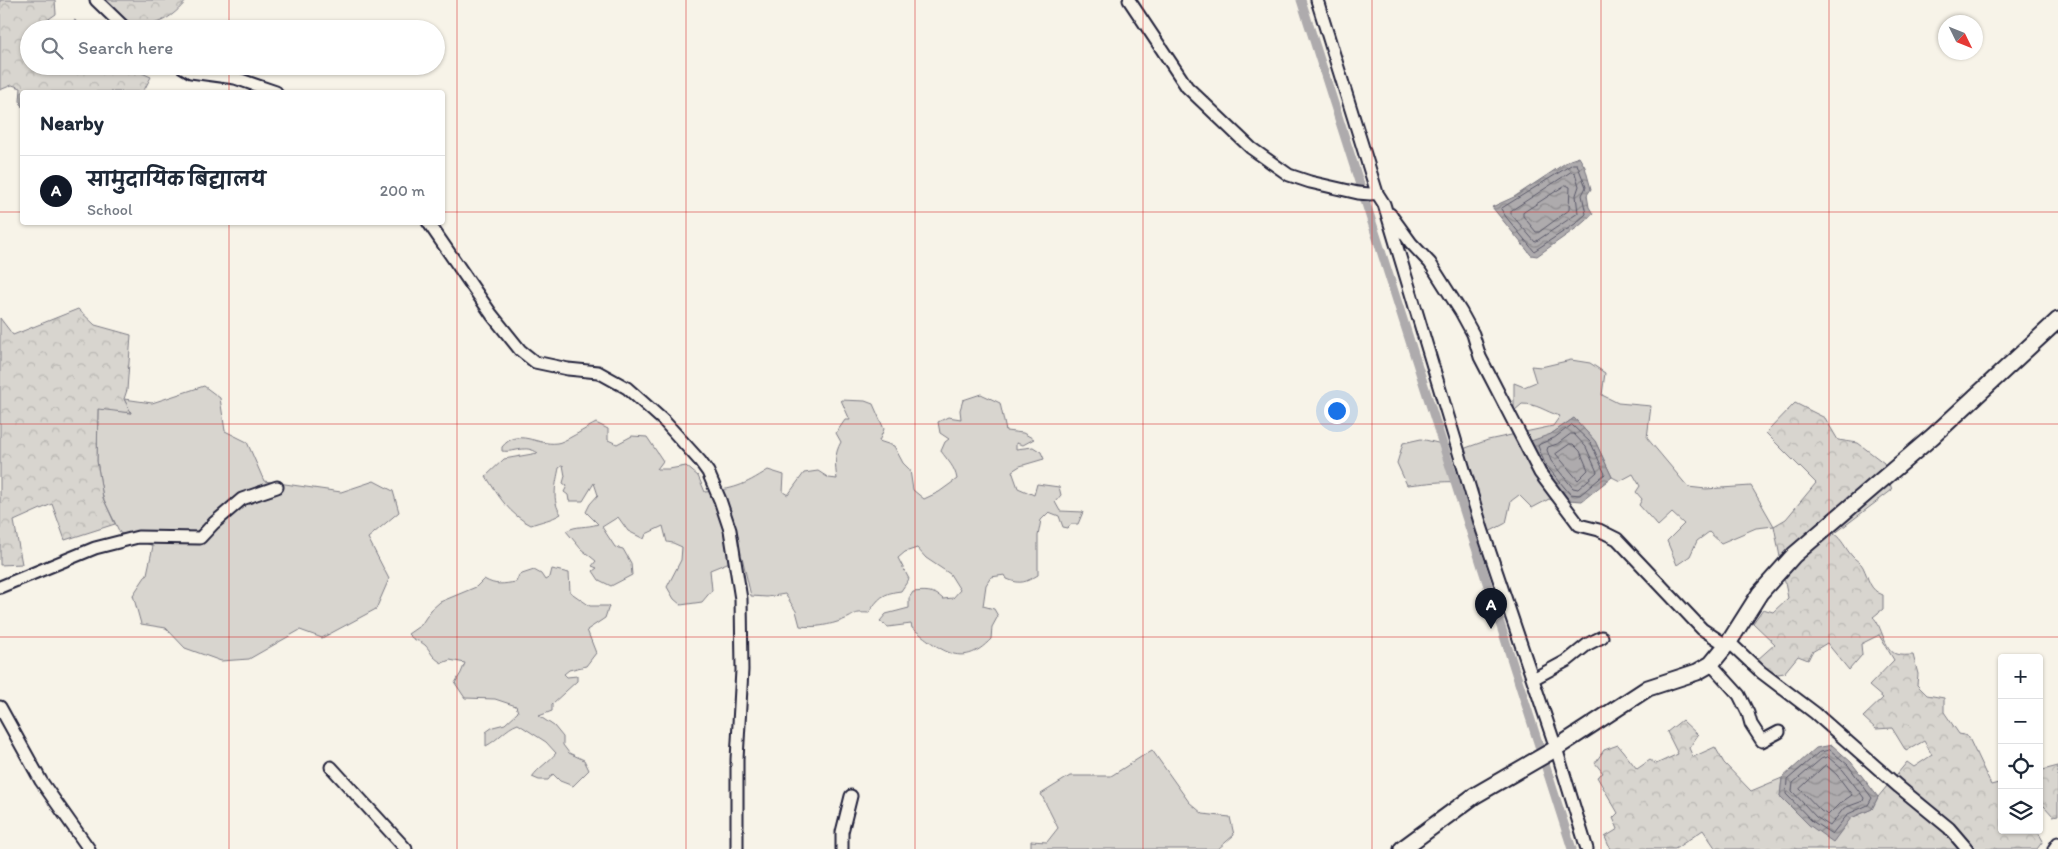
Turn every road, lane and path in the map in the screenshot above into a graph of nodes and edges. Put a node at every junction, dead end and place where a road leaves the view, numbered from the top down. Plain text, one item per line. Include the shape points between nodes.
1 (96, 0) edge
2 (1129, 0) edge
3 (1317, 0) edge
4 (117, 20) edge
5 (213, 75) edge
6 (270, 90) edge
7 (1374, 194) junction
8 (1384, 204) junction
9 (430, 225) edge
10 (2058, 320) edge
11 (277, 487) dead end
12 (0, 587) edge
13 (1602, 637) dead end
14 (1729, 642) junction
15 (1711, 664) junction
16 (1532, 679) junction
17 (0, 707) edge
18 (1779, 732) dead end
19 (1547, 753) junction
20 (331, 767) dead end
21 (851, 796) dead end
22 (2058, 843) edge
23 (89, 849) edge
24 (406, 849) edge
25 (737, 849) edge
26 (842, 849) edge
27 (1402, 849) edge
28 (1587, 849) edge
29 (1967, 849) edge
30 (2054, 849) edge

1 - 4 street
2 - 7 street via 1187,87 1251,148 1289,175
3 - 7 street
5 - 6 street via 235,78
7 - 8 street
8 - 14 street via 1410,243 1430,263 1461,312 1480,357 1540,473 1579,526 1599,530 1617,539 1702,629 1723,644
8 - 16 street via 1482,529
9 - 25 street via 520,350 535,362 598,372 627,388 664,421 708,472 730,530 741,599
10 - 14 main road via 1933,436 1794,555 1760,593
11 - 12 street via 242,499 200,538 138,537 94,548
13 - 16 street
14 - 15 main road
14 - 29 street via 1949,828
15 - 18 street via 1739,695 1751,724 1762,740
15 - 19 main road via 1698,672 1648,688
16 - 19 street
17 - 23 street via 41,780
19 - 27 main road via 1474,796
19 - 28 street
20 - 24 street
21 - 26 street via 842,832
22 - 30 street

